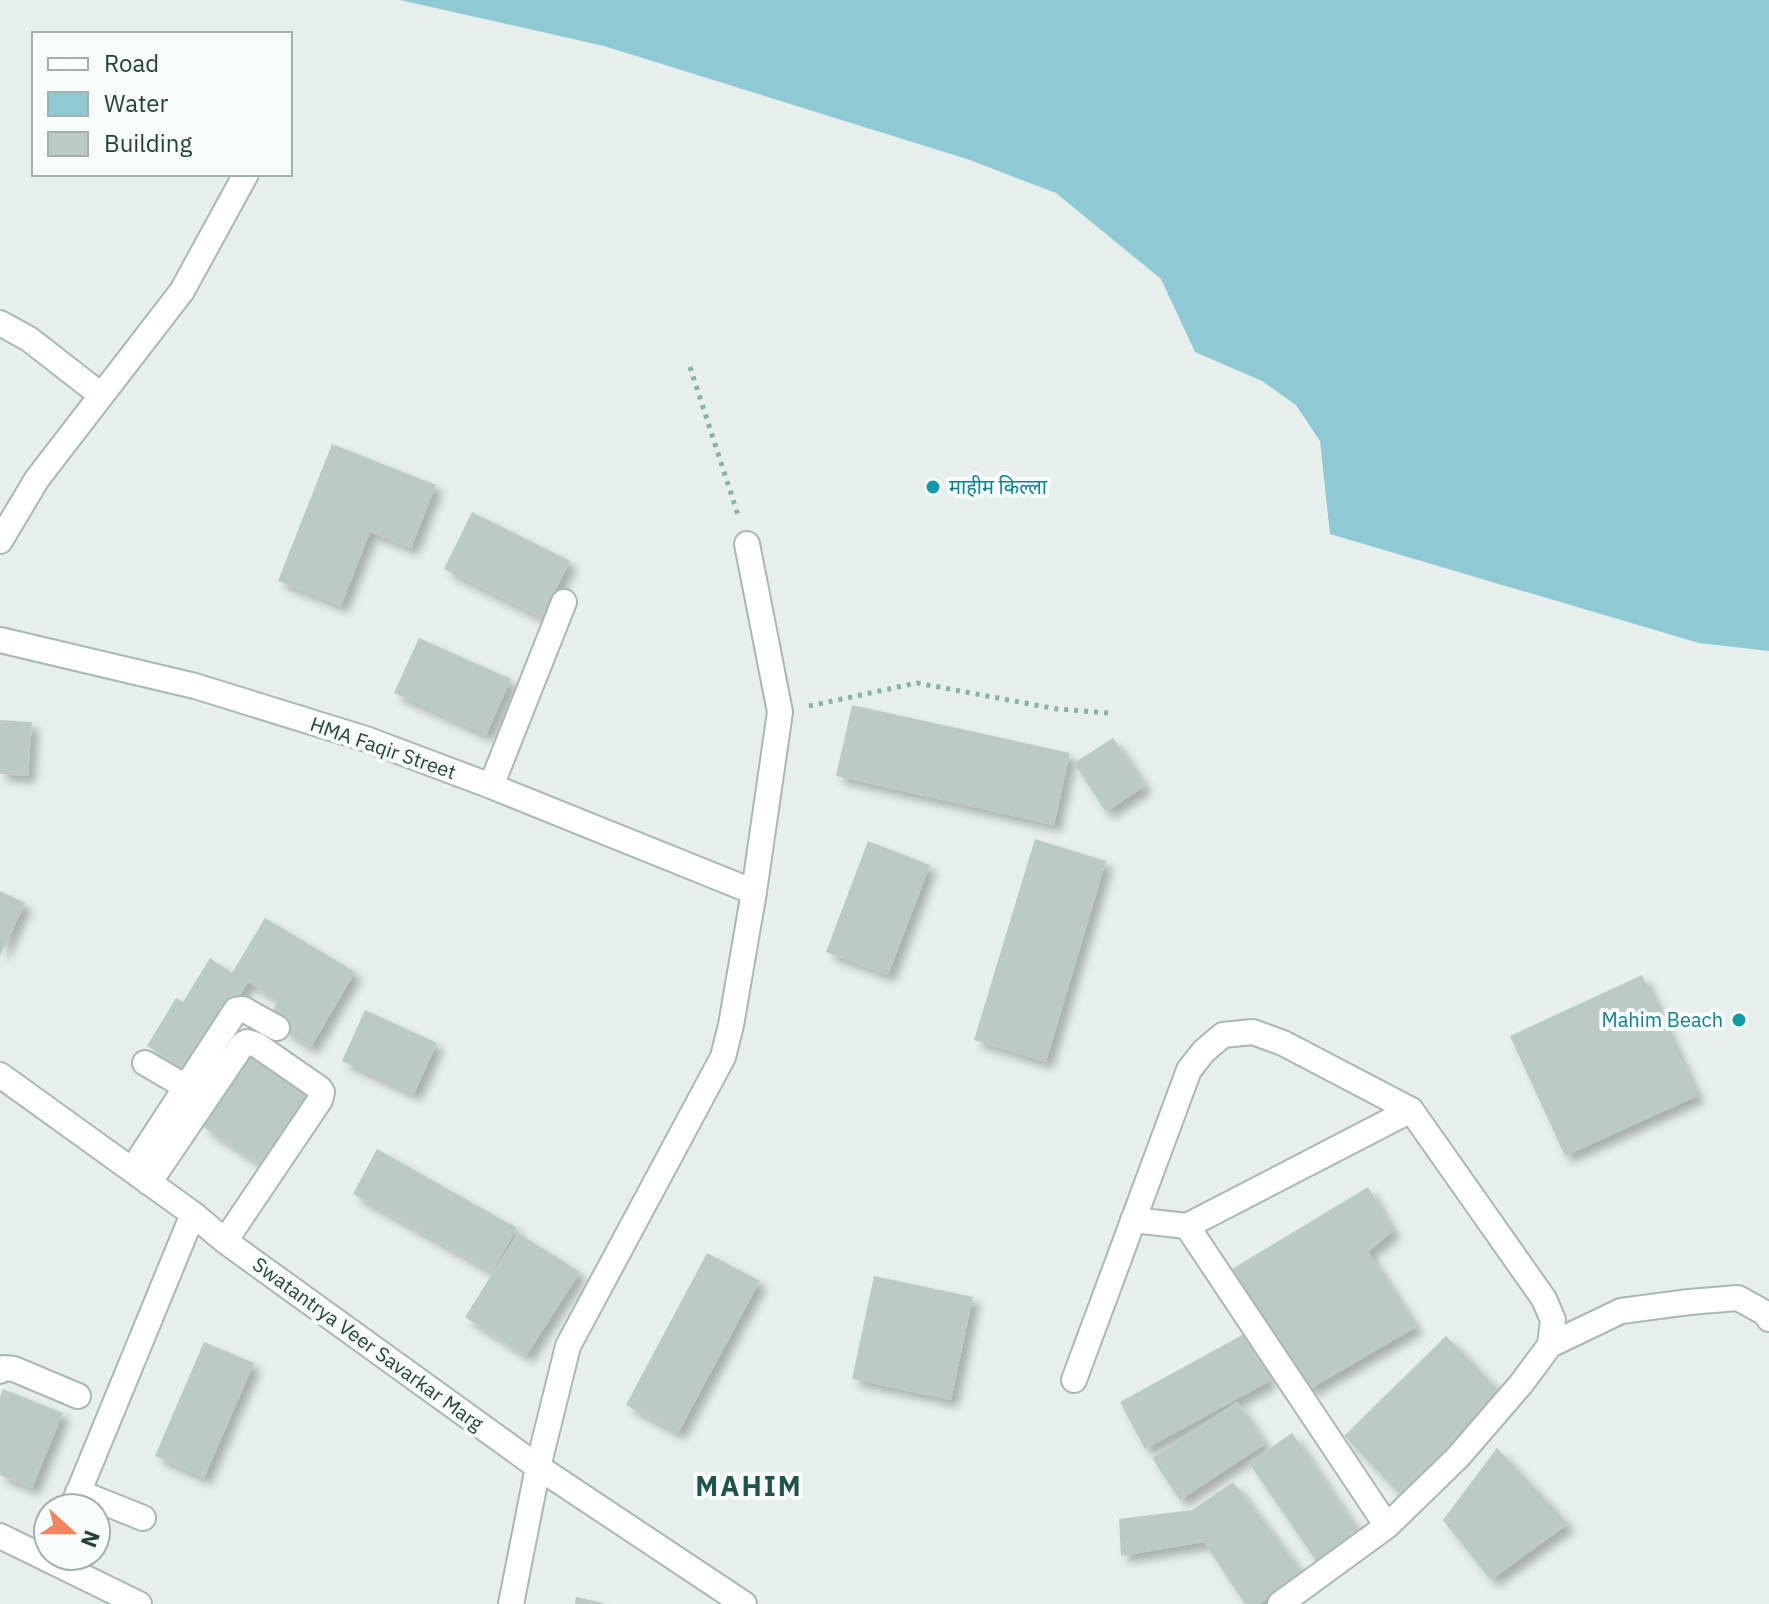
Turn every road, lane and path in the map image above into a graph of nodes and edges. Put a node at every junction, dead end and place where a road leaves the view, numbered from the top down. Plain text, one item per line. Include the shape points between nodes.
1 (245, 176) edge
2 (0, 323) edge
3 (690, 367) dead end
4 (101, 395) junction
5 (0, 541) edge
6 (747, 544) joint
7 (564, 602) dead end
8 (0, 640) edge
9 (780, 712) junction
10 (1109, 713) dead end
11 (491, 786) junction
12 (754, 892) junction
13 (277, 1028) dead end
14 (145, 1063) dead end
15 (0, 1075) edge
16 (186, 1087) junction
17 (1411, 1110) junction
18 (140, 1176) junction
19 (193, 1214) junction
20 (1133, 1220) junction
21 (1187, 1226) junction
22 (225, 1241) junction
23 (1769, 1319) edge
24 (1550, 1345) junction
25 (0, 1371) edge
26 (1074, 1380) dead end
27 (78, 1396) dead end
28 (538, 1467) junction
29 (78, 1492) edge
30 (112, 1510) edge
31 (143, 1518) dead end
32 (1387, 1526) junction
33 (0, 1536) edge
34 (32, 1550) edge
35 (77, 1572) edge
36 (139, 1604) edge
37 (511, 1604) edge
38 (744, 1604) edge
39 (1280, 1604) edge

1 - 4 street via 182,291
2 - 4 street
3 - 6 path
4 - 5 street via 37,479
6 - 9 street
7 - 11 street
8 - 11 street, HMA Faqir Street via 195,686 366,739
9 - 10 path via 917,683 1057,709
9 - 12 street
11 - 12 street, HMA Faqir Street
12 - 28 street via 723,1057 568,1346
13 - 16 street via 236,1010
14 - 16 street
15 - 18 street, Swatantrya Veer Savarkar Marg
16 - 18 street
17 - 20 street via 1283,1043 1253,1032 1223,1035 1189,1070
17 - 21 street
17 - 24 street via 1544,1299 1553,1320
18 - 19 street, Swatantrya Veer Savarkar Marg
18 - 22 street via 247,1042 319,1088 320,1100
19 - 22 street, Swatantrya Veer Savarkar Marg
19 - 29 street
20 - 21 street
20 - 26 street
21 - 32 street
22 - 28 street, Swatantrya Veer Savarkar Marg
23 - 24 street via 1738,1298 1689,1302 1621,1311
24 - 32 street via 1458,1457
25 - 27 street via 14,1369
28 - 37 street
28 - 38 street, Swatantrya Veer Savarkar Marg
30 - 31 street
32 - 39 street
33 - 34 street
35 - 36 street

